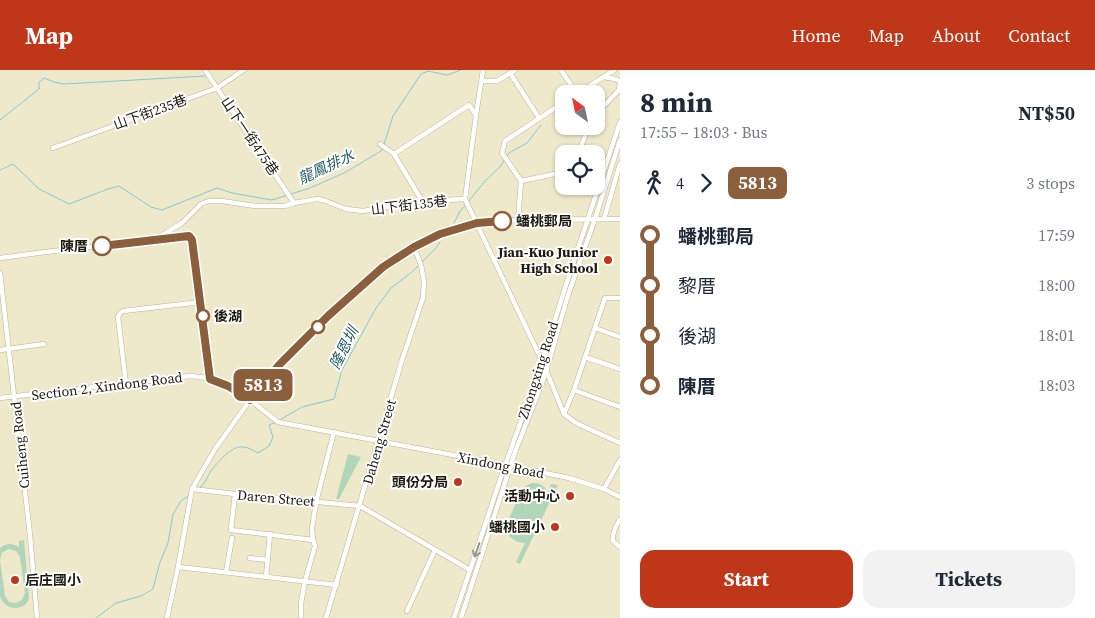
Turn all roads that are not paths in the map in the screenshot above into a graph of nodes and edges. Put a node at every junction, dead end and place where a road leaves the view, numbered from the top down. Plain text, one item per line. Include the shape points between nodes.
1 (205, 70) edge
2 (244, 70) edge
3 (483, 70) edge
4 (515, 70) edge
5 (561, 70) edge
6 (614, 70) edge
7 (510, 73) junction
8 (603, 77) junction
9 (482, 81) junction
10 (620, 82) edge
11 (571, 85) edge
12 (591, 85) edge
13 (217, 88) junction
14 (605, 105) edge
15 (555, 108) edge
16 (476, 115) junction
17 (539, 118) junction
18 (620, 122) edge
19 (620, 140) edge
20 (381, 145) dead end
21 (53, 148) dead end
22 (618, 151) edge
23 (394, 154) junction
24 (620, 164) edge
25 (555, 174) edge
26 (521, 181) junction
27 (422, 201) junction
28 (467, 201) junction
29 (293, 202) junction
30 (588, 219) junction
31 (595, 219) junction
32 (604, 219) junction
33 (620, 219) edge
34 (518, 220) junction
35 (477, 223) junction
36 (152, 241) junction
37 (414, 247) junction
38 (0, 258) edge
39 (0, 273) edge
40 (620, 298) edge
41 (201, 302) junction
42 (595, 328) junction
43 (620, 337) edge
44 (44, 344) dead end
45 (8, 348) junction
46 (0, 350) edge
47 (585, 357) junction
48 (542, 362) junction
49 (620, 369) edge
50 (546, 371) junction
51 (210, 379) junction
52 (126, 384) junction
53 (574, 390) junction
54 (14, 396) junction
55 (0, 398) edge
56 (250, 400) junction
57 (620, 407) edge
58 (564, 414) junction
59 (334, 432) junction
60 (379, 441) junction
61 (620, 443) edge
62 (620, 460) edge
63 (508, 465) junction
64 (192, 489) junction
65 (604, 489) junction
66 (234, 494) junction
67 (620, 498) edge
68 (316, 502) junction
69 (360, 506) junction
70 (620, 519) edge
71 (270, 534) junction
72 (232, 538) dead end
73 (313, 540) junction
74 (620, 546) edge
75 (435, 550) junction
76 (250, 558) dead end
77 (268, 560) junction
78 (178, 567) junction
79 (470, 570) junction
80 (226, 572) junction
81 (266, 577) junction
82 (305, 581) junction
83 (337, 585) junction
84 (407, 611) dead end
85 (37, 618) edge
86 (167, 618) edge
87 (301, 618) edge
88 (326, 618) edge
89 (454, 618) edge
90 (461, 618) edge

1 - 13 street, 山下一街475巷
2 - 13 street, 山下街235巷
3 - 9 street
4 - 7 street
5 - 11 street
6 - 8 street
7 - 9 street via 497,81
7 - 17 street
8 - 10 street
8 - 12 street
9 - 16 street
10 - 14 street via 619,90
13 - 21 street, 山下街235巷
13 - 29 street, 山下一街475巷
15 - 17 street
16 - 23 street via 469,104
16 - 28 street
17 - 26 street via 505,141 504,157
18 - 30 street, Zhongxing Road
19 - 22 street, Zhongxing Road
20 - 23 street
22 - 31 street, Zhongxing Road
23 - 27 street
24 - 32 street
25 - 26 street
26 - 34 street
27 - 28 street, 山下街135巷
27 - 29 street, 山下街135巷 via 363,211 317,199
28 - 35 street
29 - 36 street, 山下街135巷 via 285,206 255,206 222,200 201,204 182,223
30 - 31 street
30 - 34 street
30 - 48 street, Zhongxing Road
31 - 32 street
31 - 50 street, Zhongxing Road
32 - 33 street
34 - 35 street
35 - 37 street via 440,234
35 - 48 street
36 - 38 street
36 - 41 street via 189,236
37 - 56 street via 383,267 328,316 279,365
37 - 60 street, Daheng Street via 421,263 423,298
39 - 45 street, Cuiheng Road
40 - 42 street via 605,298
41 - 51 street
41 - 52 street via 120,313
42 - 43 street
42 - 47 street
44 - 45 street
45 - 46 street
45 - 54 street, Cuiheng Road
47 - 49 street
47 - 53 street
48 - 50 street
48 - 63 street, Zhongxing Road
50 - 58 street
50 - 63 street, Zhongxing Road
51 - 52 street, Section 2, Xindong Road via 190,376
51 - 56 street, Section 2, Xindong Road
52 - 54 street, Section 2, Xindong Road
53 - 57 street
53 - 58 street
54 - 55 street, Section 2, Xindong Road
54 - 85 street, Cuiheng Road
56 - 59 street, Section 2, Xindong Road via 277,421
56 - 64 street via 215,449
58 - 61 street
59 - 60 street, Section 2, Xindong Road
59 - 68 street
60 - 63 street, Xindong Road
60 - 69 street, Daheng Street
62 - 65 street
63 - 65 street, Xindong Road
63 -> 79 street, Zhongxing Road
63 - 90 street, Zhongxing Road
64 - 66 street, Daren Street
64 - 78 street
65 - 67 street, Xindong Road
66 - 68 street, Daren Street
66 - 71 street via 231,530
68 - 69 street, Daren Street
68 - 73 street
69 - 75 street
69 - 83 street, Daheng Street
70 - 74 street via 612,537 612,542
71 - 73 street
71 - 77 street
72 - 80 street
73 - 82 street via 315,546
75 - 79 street
75 - 84 street
76 - 77 street
77 - 81 street
78 - 80 street
78 - 86 street
79 - 89 street, Zhongxing Road
80 - 81 street
81 - 82 street
82 - 83 street
82 - 87 street
83 - 88 street, Daheng Street

